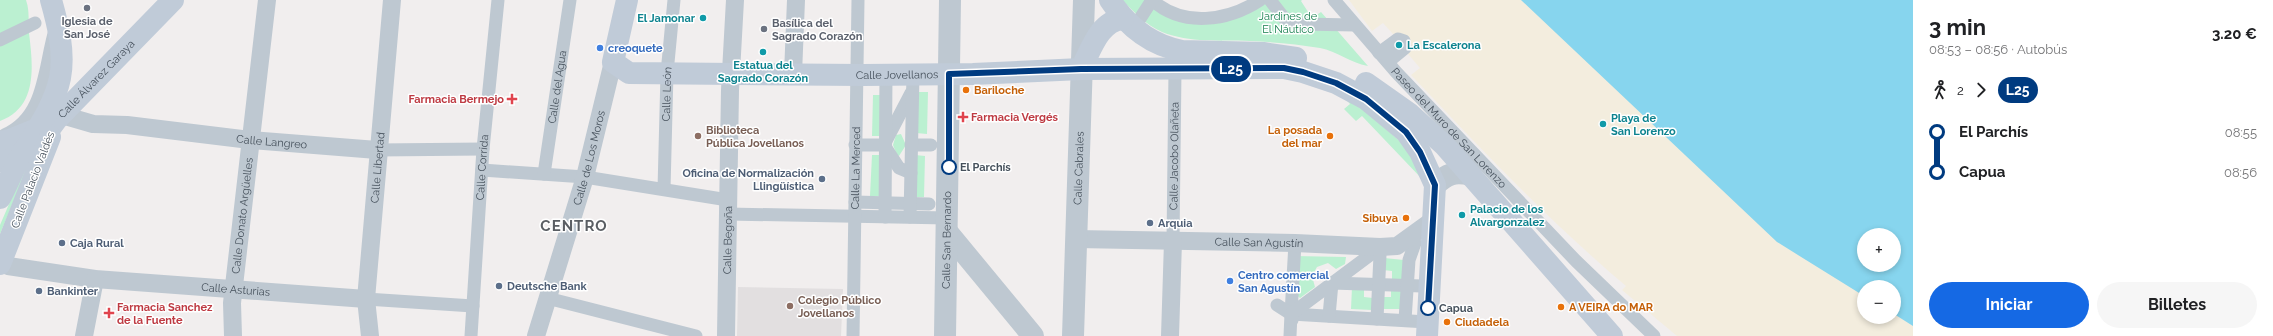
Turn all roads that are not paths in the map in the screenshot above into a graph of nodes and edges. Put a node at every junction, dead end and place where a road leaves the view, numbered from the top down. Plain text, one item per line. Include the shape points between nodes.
1 (51, 0) edge
2 (173, 0) edge
3 (267, 0) edge
4 (392, 0) edge
5 (498, 0) edge
6 (570, 0) edge
7 (627, 0) edge
8 (674, 0) edge
9 (735, 0) edge
10 (796, 0) edge
11 (858, 0) edge
12 (950, 0) edge
13 (1084, 0) edge
14 (1110, 0) edge
15 (1260, 0) edge
16 (1270, 0) edge
17 (1334, 0) edge
18 (1151, 1) edge
19 (35, 23) dead end
20 (1129, 24) junction
21 (1356, 25) junction
22 (58, 27) junction
23 (0, 40) edge
24 (613, 62) junction
25 (1081, 69) junction
26 (1175, 70) junction
27 (667, 73) junction
28 (732, 74) junction
29 (794, 74) junction
30 (856, 74) junction
31 (949, 74) junction
32 (913, 81) junction
33 (886, 82) junction
34 (59, 117) junction
35 (898, 117) junction
36 (38, 129) junction
37 (250, 140) junction
38 (0, 141) edge
39 (855, 145) junction
40 (884, 145) junction
41 (911, 145) junction
42 (931, 145) dead end
43 (483, 149) junction
44 (378, 150) junction
45 (10, 159) edge
46 (482, 170) junction
47 (911, 173) junction
48 (544, 174) junction
49 (1471, 176) junction
50 (585, 177) junction
51 (1435, 185) junction
52 (664, 189) junction
53 (0, 198) edge
54 (855, 202) junction
55 (885, 202) junction
56 (911, 203) junction
57 (929, 204) dead end
58 (728, 207) junction
59 (855, 216) junction
60 (885, 217) junction
61 (910, 217) junction
62 (1433, 220) junction
63 (948, 226) junction
64 (1076, 239) junction
65 (1173, 241) junction
66 (1295, 243) junction
67 (1415, 243) dead end
68 (1, 262) edge
69 (95, 279) junction
70 (1332, 283) junction
71 (1378, 284) junction
72 (1407, 286) junction
73 (1422, 286) dead end
74 (234, 290) junction
75 (547, 298) junction
76 (366, 299) junction
77 (1277, 305) dead end
78 (473, 306) junction
79 (1291, 314) junction
80 (1329, 316) junction
81 (1377, 319) junction
82 (1405, 320) junction
83 (1427, 329) edge
84 (84, 336) edge
85 (232, 336) edge
86 (370, 336) edge
87 (471, 336) edge
88 (536, 336) edge
89 (696, 336) edge
90 (726, 336) edge
91 (853, 336) edge
92 (945, 336) edge
93 (1033, 336) edge
94 (1073, 336) edge
95 (1170, 336) edge
96 (1290, 336) edge
97 (1296, 336) edge
98 (1612, 336) edge
99 (1654, 336) edge

1 - 22 main road, Calle Palacio Valdés
2 - 34 main road, Calle Álvarez Garaya
3 - 37 street, Calle Donato Argüelles
4 - 44 street, Calle Libertad
5 - 43 street, Calle Corrida
6 - 48 street, Calle del Agua
7 - 24 main road, Calle de Los Moros
8 - 27 street, Calle León
9 - 28 street, Calle Begoña
10 - 29 street
11 - 30 street, Calle La Merced
12 - 31 street, Calle San Bernardo
13 - 25 street, Calle Cabrales
14 - 20 main road
15 - 18 street via 1231,14 1200,20 1174,13
16 - 21 street via 1284,18 1299,24
17 - 21 street, Paseo del Muro de San Lorenzo
18 - 20 street
19 - 23 street
20 - 25 main road via 1114,20 1102,29
20 - 49 main road via 1152,41 1170,49 1278,55 1312,61 1351,74 1378,89 1410,114 1445,146
21 - 99 street, Paseo del Muro de San Lorenzo via 1383,58 1571,255
22 - 36 main road, Calle Palacio Valdés via 60,78
22 - 38 street via 45,87 38,106 21,127
24 - 27 main road, Calle Jovellanos via 629,73
24 - 50 street, Calle de Los Moros
25 - 26 main road, Calle Jovellanos
25 - 31 main road, Calle Jovellanos
25 - 64 street, Calle Cabrales
26 - 51 main road, Calle Jovellanos via 1284,68 1336,83 1366,99 1406,132 1420,152
26 - 65 street, Calle Jacobo Olañeta
27 - 28 main road, Calle Jovellanos
27 - 52 street, Calle León
28 - 29 main road, Calle Jovellanos
28 - 58 street, Calle Begoña
29 - 30 main road, Calle Jovellanos
30 - 33 main road, Calle Jovellanos
30 - 39 street, Calle La Merced
31 - 32 main road, Calle Jovellanos
31 - 63 street, Calle San Bernardo
32 - 33 main road, Calle Jovellanos
32 - 35 street
32 - 41 street
33 - 35 street
33 - 40 street
34 - 36 main road
34 - 37 street, Calle Langreo via 93,124 126,125
34 - 45 main road, Calle Álvarez Garaya via 34,150
34 - 68 main road, Calle Palacio Valdés
35 - 40 street
35 - 41 street
36 - 38 main road
36 - 45 main road, Calle Palacio Valdés
37 - 44 street, Calle Langreo
37 - 74 street, Calle Donato Argüelles
39 - 40 street
39 - 54 street, Calle La Merced
40 - 47 street via 898,168
40 - 55 street
41 - 42 street
41 - 47 street
43 - 44 street, Calle Langreo
43 - 46 street, Calle Corrida
44 - 76 street, Calle Libertad
45 - 53 main road, Calle Palacio Valdés
46 - 48 street
46 - 78 street, Calle Corrida
47 - 56 street
48 - 50 street
49 - 51 street via 1456,172 1448,174
49 - 98 main road
50 - 52 street
50 - 75 street, Calle de Los Moros
51 - 62 main road
52 - 58 street
54 - 55 street
54 - 59 street, Calle La Merced
55 - 56 street
55 - 60 street
56 - 57 street
56 - 61 street
58 - 59 street
58 - 90 street, Calle Begoña
59 - 60 street
59 - 91 street, Calle La Merced
60 - 61 street
61 - 63 street
62 - 66 street, Calle San Agustín via 1397,246
62 - 83 main road
63 - 92 street, Calle San Bernardo
63 - 93 street
64 - 65 street, Calle San Agustín
64 - 94 street, Calle Cabrales
65 - 66 street, Calle San Agustín
65 - 95 street
66 - 79 street
67 - 72 street via 1410,255
68 - 69 street, Calle Asturias via 8,266
69 - 74 street, Calle Asturias
69 - 84 street
70 - 71 street
70 - 71 street via 1375,255
70 - 79 street
70 - 80 street
71 - 72 street
71 - 81 street
72 - 73 street
72 - 82 street
74 - 76 street, Calle Asturias
74 - 85 street, Calle Donato Argüelles
75 - 88 street, Calle de Los Moros
75 - 89 street
76 - 78 street, Calle Asturias
76 - 86 street, Calle Libertad
77 - 79 street
78 - 87 street, Calle Corrida
79 - 80 street
79 - 96 street
79 - 97 street
80 - 81 street
81 - 82 street
82 - 83 street

